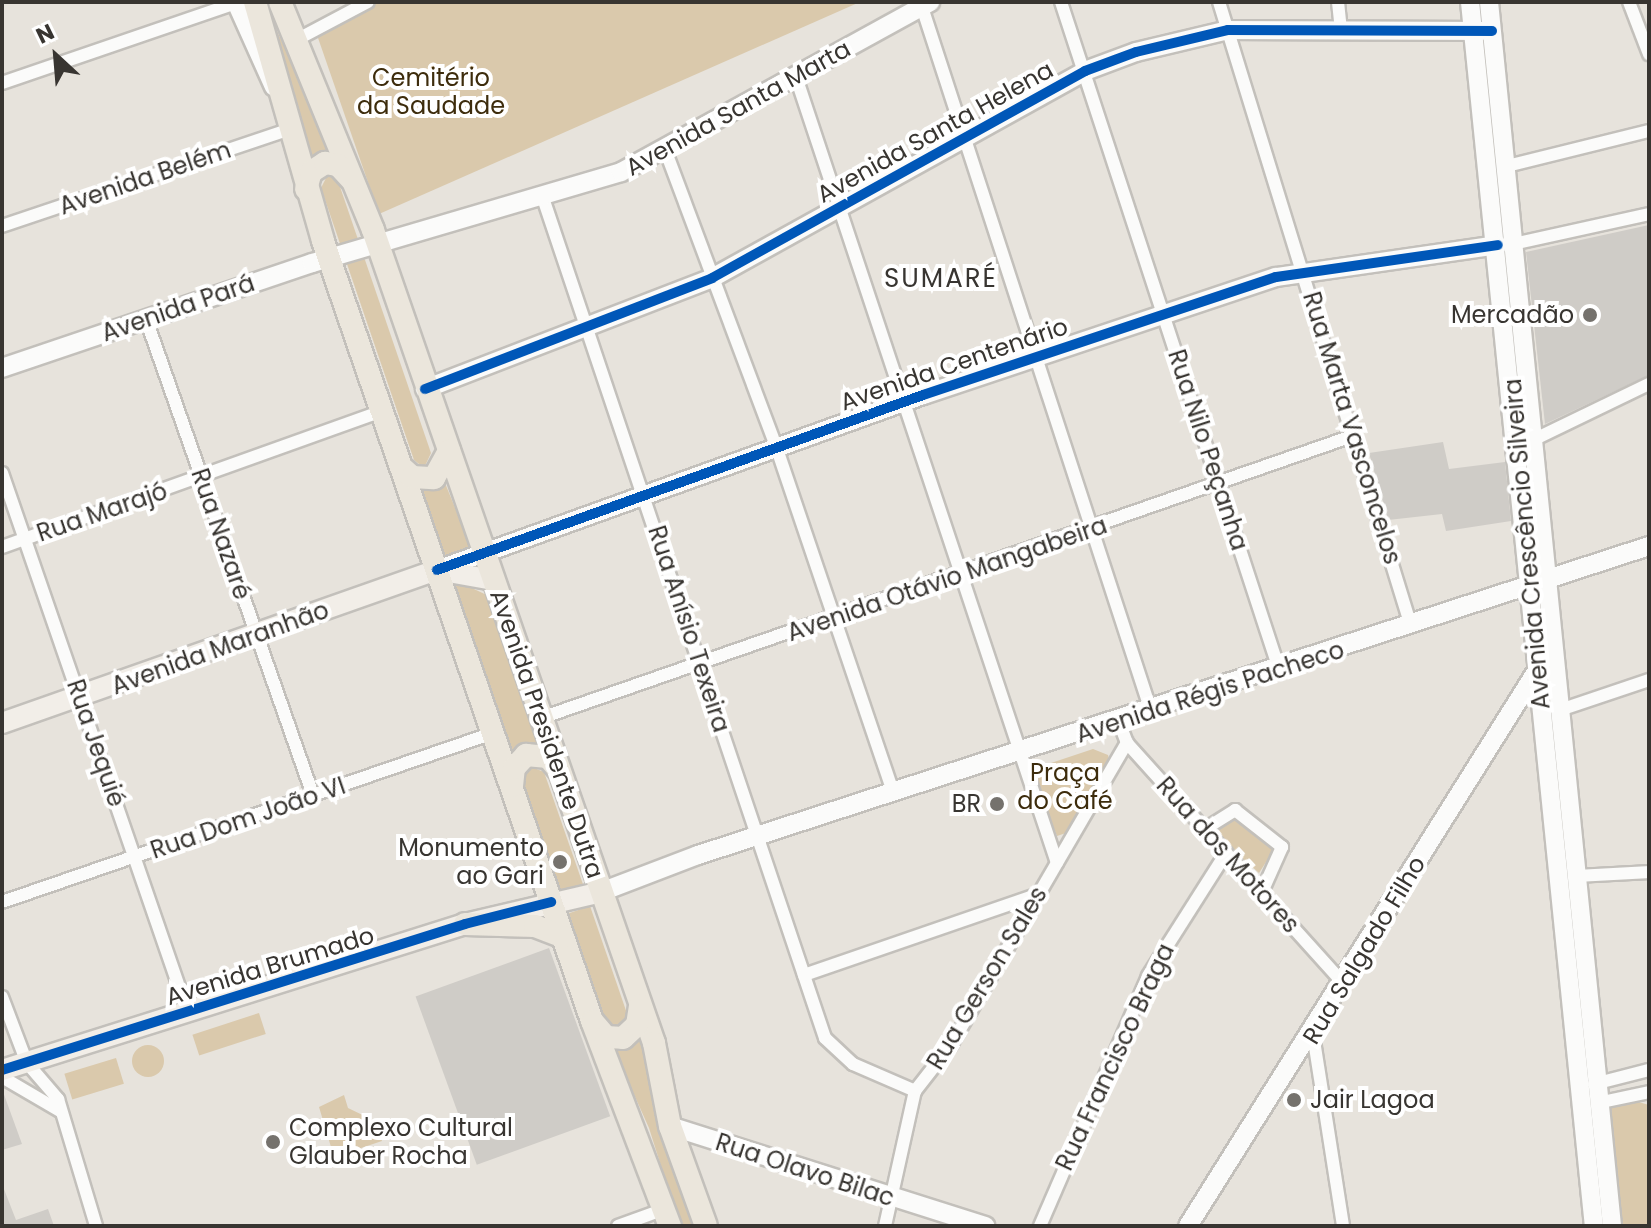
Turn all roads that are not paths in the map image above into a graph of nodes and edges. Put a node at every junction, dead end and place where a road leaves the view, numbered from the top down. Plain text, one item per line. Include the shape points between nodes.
1 (236, 2) edge
2 (255, 2) edge
3 (280, 2) edge
4 (287, 2) edge
5 (333, 2) edge
6 (368, 2) edge
7 (1061, 2) edge
8 (1219, 2) edge
9 (1338, 2) edge
10 (1470, 2) edge
11 (1489, 2) edge
12 (1629, 2) edge
13 (926, 4) edge
14 (333, 17) junction
15 (1228, 30) junction
16 (1341, 31) junction
17 (1482, 31) junction
18 (296, 36) junction
19 (1649, 54) edge
20 (1085, 71) junction
21 (796, 77) junction
22 (2, 83) edge
23 (275, 88) junction
24 (287, 130) junction
25 (1649, 131) edge
26 (964, 138) junction
27 (666, 152) junction
28 (1503, 167) junction
29 (352, 180) junction
30 (306, 189) junction
31 (542, 195) junction
32 (844, 207) junction
33 (1649, 214) edge
34 (2, 226) edge
35 (377, 245) junction
36 (1505, 245) junction
37 (355, 251) joint
38 (330, 258) junction
39 (1306, 273) junction
40 (712, 278) junction
41 (1164, 312) junction
42 (146, 319) junction
43 (588, 328) junction
44 (1033, 358) junction
45 (2, 368) edge
46 (1649, 384) edge
47 (425, 389) junction
48 (906, 401) junction
49 (1532, 404) junction
50 (1511, 405) junction
51 (382, 411) junction
52 (1352, 436) junction
53 (1535, 439) junction
54 (1516, 444) junction
55 (776, 446) junction
56 (449, 451) junction
57 (401, 467) junction
58 (2, 473) edge
59 (202, 477) junction
60 (1218, 481) junction
61 (644, 492) junction
62 (1091, 529) junction
63 (25, 539) junction
64 (1647, 546) edge
65 (2, 547) edge
66 (484, 552) junction
67 (437, 570) junction
68 (963, 575) junction
69 (493, 580) junction
70 (1540, 585) junction
71 (834, 619) junction
72 (1411, 626) junction
73 (256, 635) junction
74 (701, 664) junction
75 (1279, 669) junction
76 (1536, 672) junction
77 (1649, 680) edge
78 (80, 698) junction
79 (1563, 709) junction
80 (1151, 711) junction
81 (1543, 713) junction
82 (541, 718) junction
83 (1119, 722) junction
84 (2, 723) edge
85 (493, 733) junction
86 (1127, 743) junction
87 (1019, 754) junction
88 (560, 771) junction
89 (512, 789) junction
90 (893, 791) junction
91 (313, 795) junction
92 (1205, 829) junction
93 (757, 836) junction
94 (1226, 853) junction
95 (134, 857) junction
96 (1057, 863) junction
97 (1649, 872) edge
98 (1578, 876) junction
99 (609, 888) junction
100 (1262, 892) junction
101 (1039, 894) junction
102 (2, 902) edge
103 (551, 902) junction
104 (465, 924) junction
105 (563, 937) junction
106 (804, 975) junction
107 (1344, 984) junction
108 (2, 997) edge
109 (640, 1004) junction
110 (188, 1013) junction
111 (592, 1021) junction
112 (1313, 1034) junction
113 (27, 1063) junction
114 (2, 1070) edge
115 (1649, 1070) edge
116 (2, 1077) edge
117 (1601, 1082) junction
118 (1578, 1087) junction
119 (915, 1091) junction
120 (1649, 1092) edge
121 (1602, 1102) junction
122 (60, 1111) junction
123 (670, 1126) junction
124 (889, 1197) junction
125 (668, 1218) edge
126 (96, 1226) edge
127 (618, 1226) edge
128 (706, 1226) edge
129 (885, 1226) edge
130 (986, 1226) edge
131 (1040, 1226) edge
132 (1188, 1226) edge
133 (1343, 1226) edge
134 (1594, 1226) edge
135 (1612, 1226) edge

1 - 22 street
1 - 23 street
2 - 23 highway
3 - 18 highway
4 - 18 street
5 - 14 street
6 - 14 street
7 - 20 street, Rua Nilo Peçanha
8 - 15 street, Rua Marta Vasconcelos
9 - 16 street
10 - 17 street, Avenida Crescêncio Silveira
11 - 17 street, Avenida Crescêncio Silveira
12 - 19 street
13 - 21 street, Avenida Santa Marta
13 - 26 street
14 - 18 street
15 - 16 street, Avenida Santa Helena
15 - 20 street, Avenida Santa Helena
15 - 39 street, Rua Marta Vasconcelos
16 - 17 street, Avenida Santa Helena
17 - 28 street, Avenida Crescêncio Silveira
17 - 36 street, Avenida Crescêncio Silveira
18 - 29 highway
20 - 26 street, Avenida Santa Helena
20 - 41 street, Rua Nilo Peçanha
21 - 27 street, Avenida Santa Marta
21 - 32 street
23 - 24 highway
24 - 30 highway
24 - 34 street, Avenida Belém
25 - 28 street
26 - 32 street, Avenida Santa Helena
26 - 44 street
27 - 31 street, Avenida Santa Marta
27 - 40 street
28 - 36 street, Avenida Crescêncio Silveira
29 - 30 highway via 338,165 325,163 311,172
29 - 35 highway, Avenida Presidente Dutra
30 - 38 highway
31 - 35 street, Avenida Santa Marta
31 - 43 street, Rua Anísio Texeira
32 - 40 street, Avenida Santa Helena
32 - 48 street
33 - 36 street
35 - 37 street, Avenida Santa Marta
35 - 47 highway, Avenida Presidente Dutra
36 - 39 street, Avenida Centenário
36 - 49 street, Avenida Crescêncio Silveira
36 - 50 street, Avenida Crescêncio Silveira
37 - 38 street, Avenida Pará
38 - 42 street, Avenida Pará
38 - 51 highway
39 - 41 street, Avenida Centenário
39 - 52 street, Rua Marta Vasconcelos
40 - 43 street, Avenida Santa Helena
40 - 55 street
41 - 44 street, Avenida Centenário
41 - 60 street, Rua Nilo Peçanha
42 - 45 street, Avenida Pará
42 - 59 street, Rua Nazaré
43 - 47 street, Avenida Santa Helena
43 - 61 street, Rua Anísio Texeira
44 - 48 street, Avenida Centenário
44 - 62 street
46 - 53 street
47 - 56 highway, Avenida Presidente Dutra
48 - 55 street, Avenida Centenário
48 - 68 street
49 - 50 street
49 - 53 street, Avenida Crescêncio Silveira
50 - 54 street, Avenida Crescêncio Silveira
51 - 57 highway
51 - 59 street, Rua Marajó
52 - 60 street, Avenida Otávio Mangabeira
52 - 72 street, Rua Marta Vasconcelos
53 - 54 street
53 - 70 street, Avenida Crescêncio Silveira
54 - 70 street, Avenida Crescêncio Silveira
55 - 61 street, Avenida Centenário
55 - 71 street
56 - 57 highway via 434,478 412,477
56 - 66 highway, Avenida Presidente Dutra
57 - 67 highway
58 - 63 street, Rua Jequié
59 - 63 street, Rua Marajó
59 - 73 street, Rua Nazaré
60 - 62 street, Avenida Otávio Mangabeira
60 - 75 street, Rua Nilo Peçanha
61 - 66 street, Avenida Centenário
61 - 74 street, Rua Anísio Texeira
62 - 68 street, Avenida Otávio Mangabeira
62 - 80 street
63 - 65 street, Rua Marajó
63 - 78 street, Rua Jequié
64 - 70 street, Avenida Régis Pacheco
66 - 67 street, Avenida Centenário
66 - 69 highway, Avenida Presidente Dutra
67 - 69 main road
67 - 73 main road, Avenida Maranhão
67 - 85 highway
68 - 71 street, Avenida Otávio Mangabeira
68 - 87 street
69 - 82 highway, Avenida Presidente Dutra
70 - 72 street, Avenida Régis Pacheco
70 - 76 street, Avenida Crescêncio Silveira
70 - 79 street, Avenida Crescêncio Silveira
71 - 74 street, Avenida Otávio Mangabeira
71 - 90 street
72 - 75 street, Avenida Régis Pacheco
73 - 78 main road, Avenida Maranhão
73 - 91 street, Rua Nazaré
74 - 82 street, Avenida Otávio Mangabeira
74 - 93 street, Rua Anísio Texeira
75 - 80 street, Avenida Régis Pacheco
76 - 81 street, Avenida Crescêncio Silveira
76 - 107 street, Rua Salgado Filho
77 - 79 street
78 - 84 main road, Avenida Maranhão
78 - 95 street, Rua Jequié
79 - 81 street
79 - 98 street, Avenida Crescêncio Silveira
80 - 83 street, Avenida Régis Pacheco
81 - 118 street, Avenida Crescêncio Silveira
82 - 88 highway, Avenida Presidente Dutra
83 - 86 street, Rua dos Motores
83 - 87 street, Avenida Régis Pacheco
85 - 89 highway
85 - 91 street, Rua Dom João VI
86 - 92 street, Rua dos Motores
86 - 96 street, Rua Gerson Sales
87 - 90 street, Avenida Régis Pacheco
87 - 96 street
88 - 89 highway via 548,757 526,755 514,768
88 - 99 highway, Avenida Presidente Dutra
89 - 103 highway
90 - 93 street, Avenida Régis Pacheco
91 - 95 street, Rua Dom João VI
92 - 94 street, Rua dos Motores
92 - 100 street via 1235,810 1282,847 1284,855
93 - 99 street, Avenida Régis Pacheco
93 - 106 street, Rua Anísio Texeira
94 - 100 street, Rua dos Motores
94 - 131 street, Rua Francisco Braga via 1148,976
95 - 102 street, Rua Dom João VI
95 - 110 street, Rua Jequié
96 - 101 street, Rua Gerson Sales
97 - 98 street
98 - 117 street, Avenida Crescêncio Silveira
99 - 103 main road, Avenida Brumado
99 - 109 highway, Avenida Presidente Dutra
100 - 107 street, Rua dos Motores
101 - 106 street
101 - 119 street, Rua Gerson Sales via 951,1045
103 - 104 main road, Avenida Brumado
103 - 105 highway
104 - 105 highway via 535,926
104 - 110 main road, Avenida Brumado
105 - 111 highway
106 - 119 street, Rua Anísio Texeira via 836,1054
107 - 112 street, Rua Salgado Filho
108 - 113 street
109 - 111 highway via 637,1025 623,1038 606,1037
109 - 123 highway, Avenida Presidente Dutra
110 - 113 main road, Avenida Brumado
111 - 125 highway
112 - 132 street, Rua Salgado Filho
112 - 133 street
113 - 114 main road, Avenida Brumado
113 - 122 street via 50,1084
115 - 117 street
116 - 122 street
117 - 118 street
117 - 121 street, Avenida Crescêncio Silveira
118 - 134 street, Avenida Crescêncio Silveira
119 - 124 street, Rua Gerson Sales
120 - 121 street
121 - 135 street, Avenida Crescêncio Silveira
122 - 126 street
123 - 124 street, Rua Olavo Bilac
123 - 128 highway, Avenida Presidente Dutra
124 - 129 street, Rua Gerson Sales
124 - 130 street, Rua Olavo Bilac
125 - 127 street

